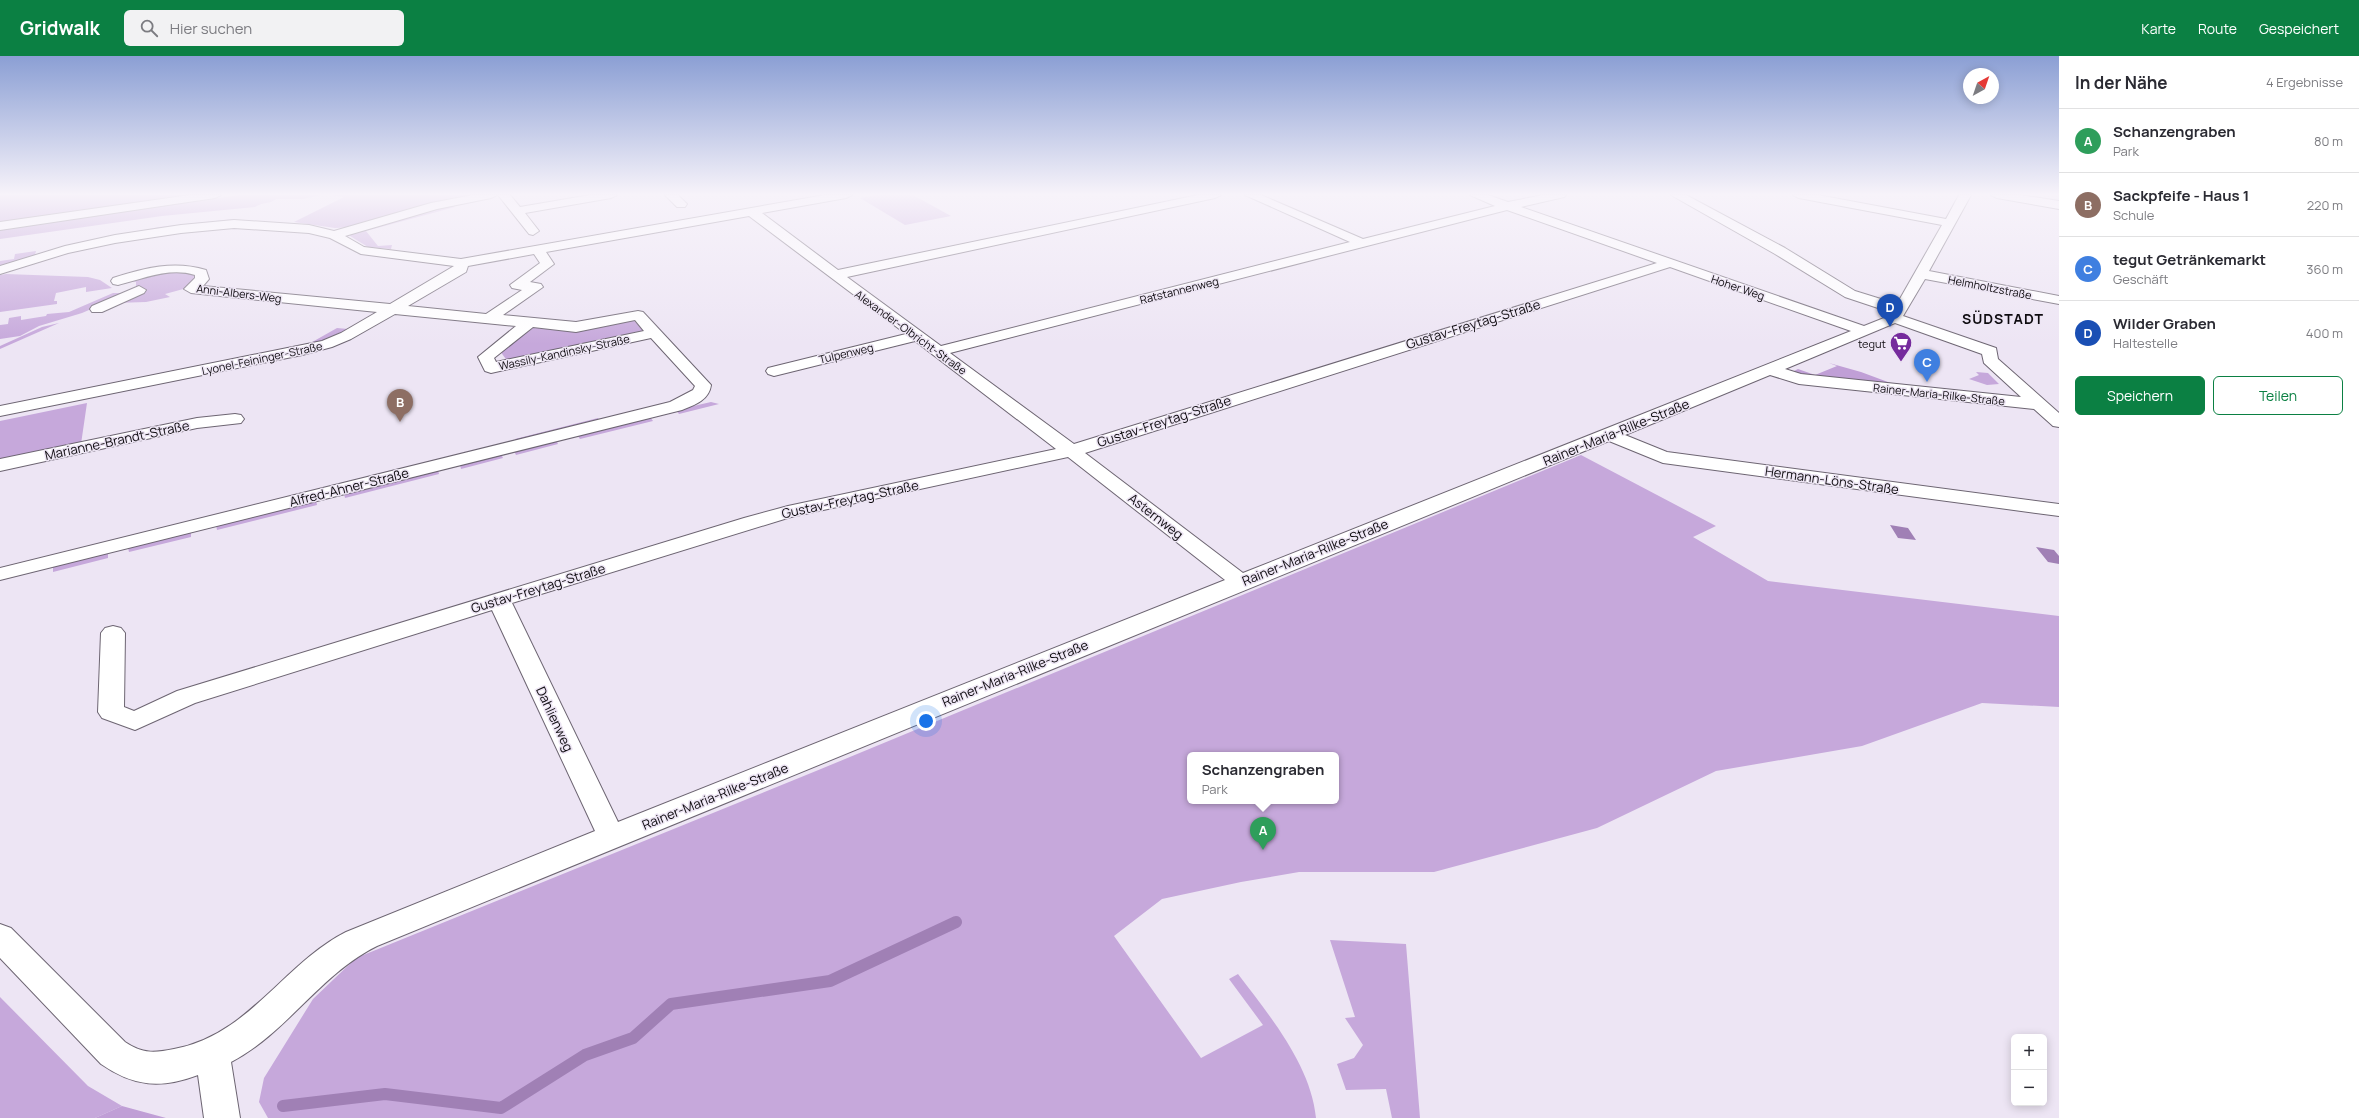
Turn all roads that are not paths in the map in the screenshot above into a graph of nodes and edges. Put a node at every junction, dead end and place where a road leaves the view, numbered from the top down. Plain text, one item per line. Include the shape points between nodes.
1 (91, 245) edge
2 (350, 245) edge
3 (564, 245) edge
4 (795, 245) edge
5 (980, 245) edge
6 (1356, 245) edge
7 (1618, 245) edge
8 (1768, 245) edge
9 (1937, 245) edge
10 (538, 249) junction
11 (461, 263) junction
12 (1670, 263) junction
13 (0, 270) edge
14 (1921, 274) junction
15 (835, 275) junction
16 (2059, 300) edge
17 (97, 309) dead end
18 (391, 310) junction
19 (1898, 314) junction
20 (489, 318) junction
21 (528, 323) junction
22 (1865, 331) junction
23 (654, 333) junction
24 (918, 336) junction
25 (939, 351) junction
26 (774, 370) dead end
27 (1771, 370) junction
28 (697, 397) joint
29 (2036, 404) junction
30 (0, 411) edge
31 (235, 419) dead end
32 (2059, 422) edge
33 (1610, 435) junction
34 (1071, 451) junction
35 (0, 465) edge
36 (2059, 510) edge
37 (0, 574) edge
38 (1241, 582) junction
39 (499, 600) junction
40 (113, 633) dead end
41 (612, 838) junction
42 (0, 937) edge
43 (213, 1055) junction
44 (222, 1118) edge

1 - 13 street
2 - 11 street via 372,252
3 - 10 street
4 - 15 street, Alexander-Olbricht-Straße
5 - 15 street
6 - 25 street, Ratstannenweg
7 - 12 street, Hoher Weg
8 - 19 street via 1850,294
9 - 14 street
10 - 11 street
10 - 20 street via 547,264 517,285 536,287
11 - 18 street, Lyonel-Feininger-Straße via 461,269
12 - 22 street, Hoher Weg
12 - 34 street, Gustav-Freytag-Straße
14 - 16 street, Helmholtzstraße
14 - 19 street
15 - 24 street, Alexander-Olbricht-Straße
17 - 18 street, Anni-Albers-Weg via 139,290 132,288 131,284 112,279 157,271 192,270 202,276 200,282 191,289
18 - 20 street, Wassily-Kandinsky-Straße
18 - 30 street, Lyonel-Feininger-Straße via 346,336 314,348
19 - 22 street, Rainer-Maria-Rilke-Straße
19 - 29 street via 1990,351 1990,360
20 - 21 street, Wassily-Kandinsky-Straße
21 - 23 street, Wassily-Kandinsky-Straße via 576,327 638,315
21 - 23 street, Wassily-Kandinsky-Straße via 486,357 491,368
22 - 27 street, Rainer-Maria-Rilke-Straße
23 - 28 street, Wassily-Kandinsky-Straße via 703,385
24 - 25 street, Alexander-Olbricht-Straße
24 - 26 street, Tulpenweg
25 - 34 street, Alexander-Olbricht-Straße
27 - 29 street, Rainer-Maria-Rilke-Straße via 1799,379
27 - 33 street, Rainer-Maria-Rilke-Straße
28 - 37 street, Alfred-Ahner-Straße via 676,406
29 - 32 street
31 - 35 street, Marianne-Brandt-Straße via 197,422
33 - 36 street, Hermann-Löns-Straße via 1663,457
33 - 38 street, Rainer-Maria-Rilke-Straße
34 - 38 street, Asternweg
34 - 39 street, Gustav-Freytag-Straße via 788,512
38 - 41 street, Rainer-Maria-Rilke-Straße
39 - 40 street, Gustav-Freytag-Straße via 186,697 135,721 111,712
39 - 41 street, Dahlienweg
41 - 43 street, Rainer-Maria-Rilke-Straße via 358,941 328,960 244,1038
42 - 43 street, Rainer-Maria-Rilke-Straße via 112,1052 135,1066 167,1068
43 - 44 street

